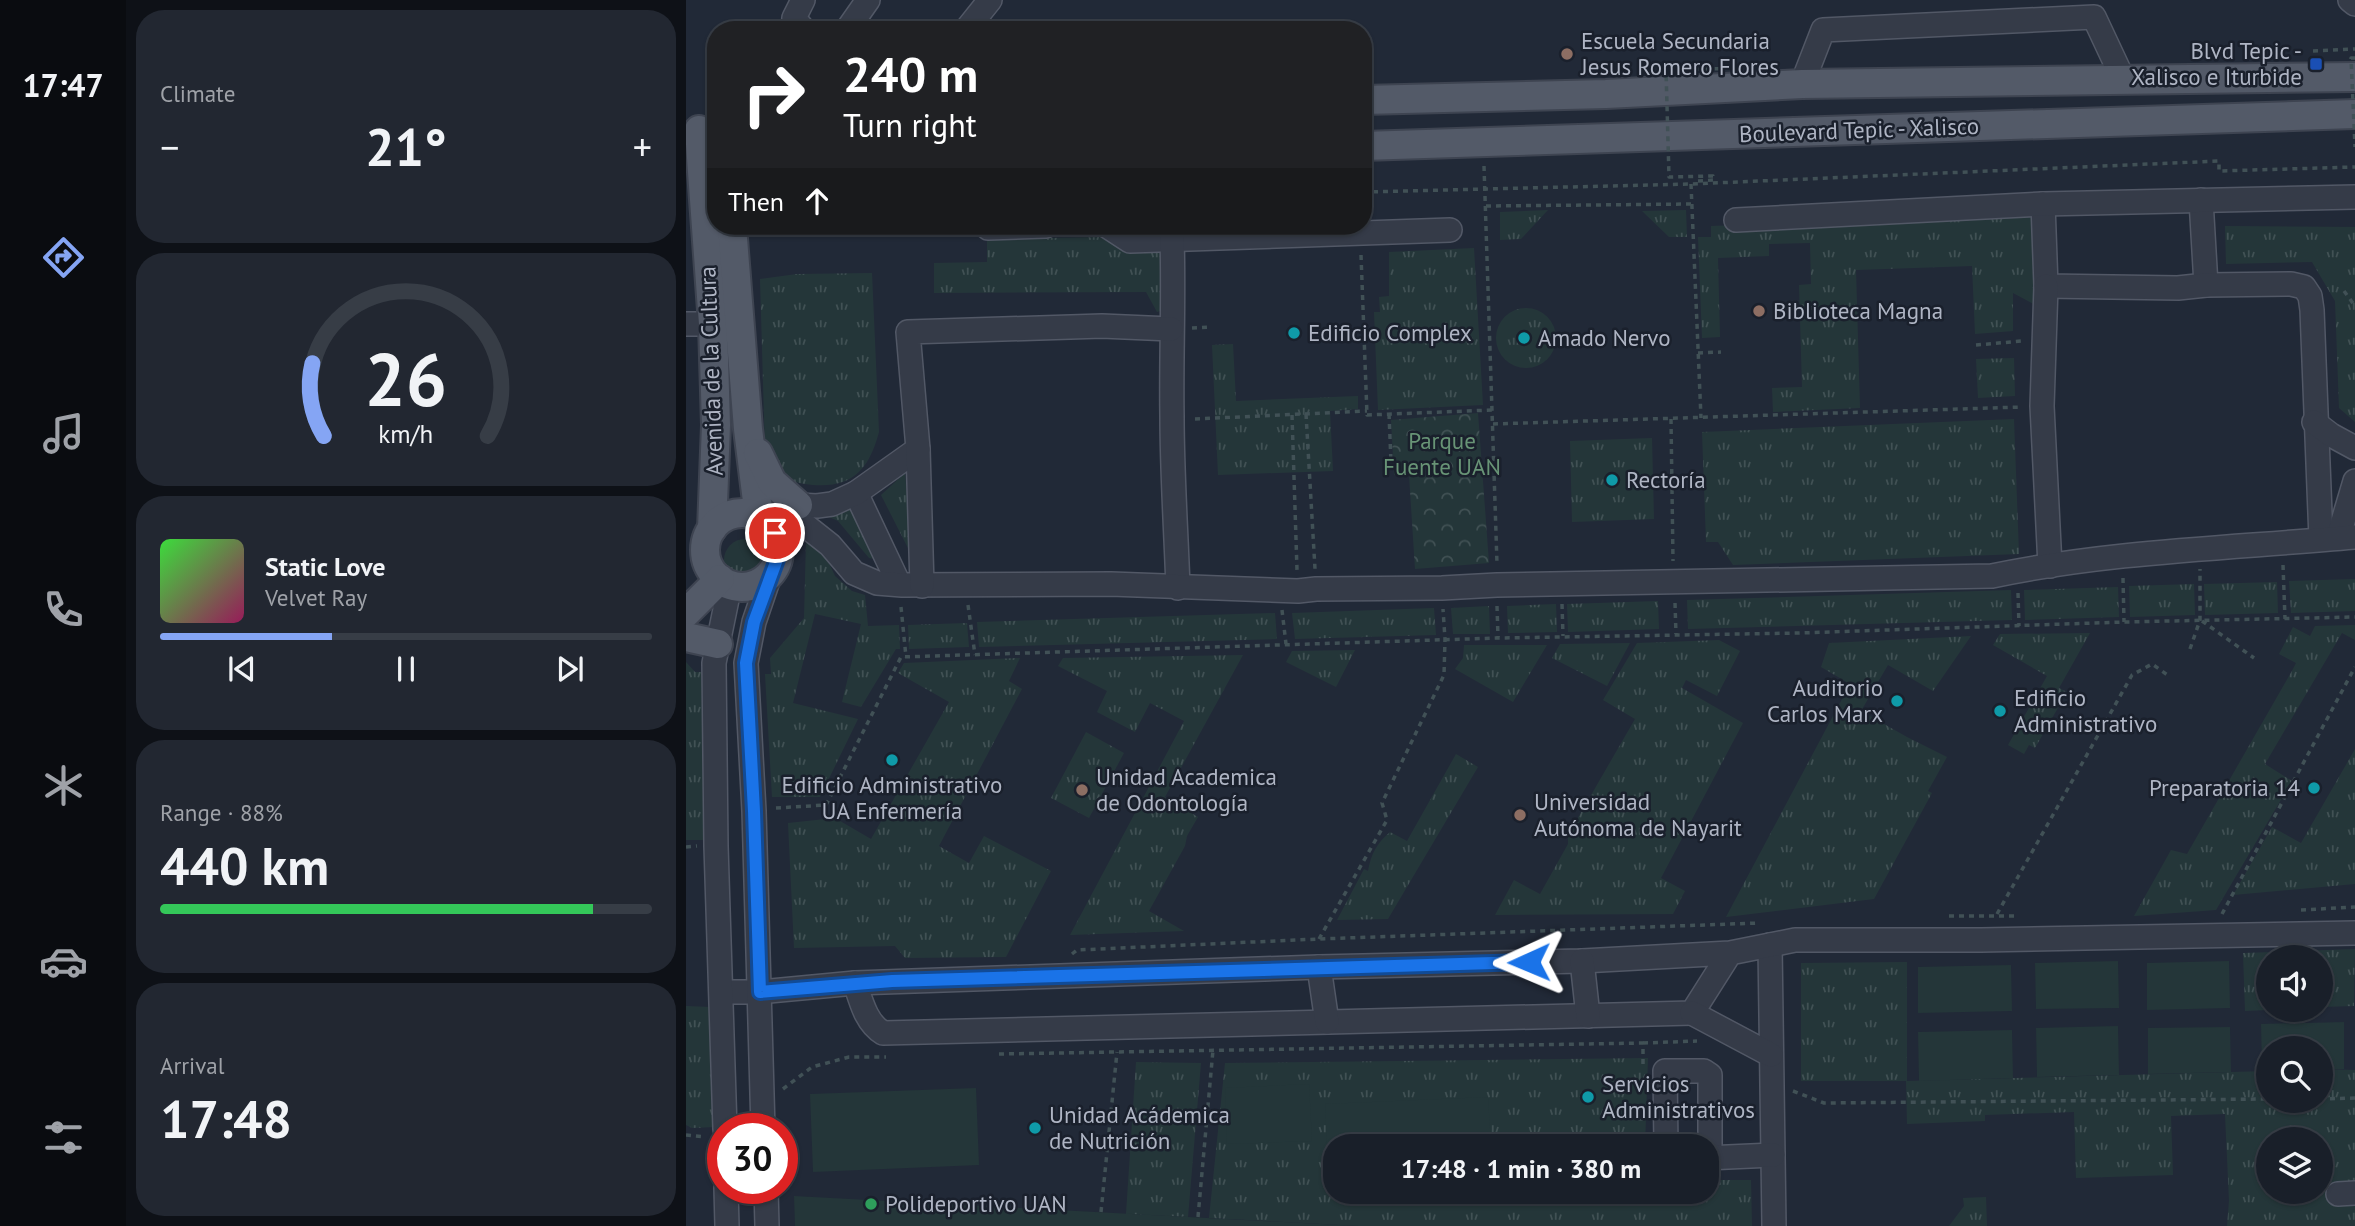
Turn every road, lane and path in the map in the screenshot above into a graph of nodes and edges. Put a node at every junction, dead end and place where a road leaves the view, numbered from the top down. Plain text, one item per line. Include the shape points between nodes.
1 (803, 0) edge
2 (868, 0) edge
3 (990, 0) edge
4 (2350, 0) edge
5 (2355, 4) edge
6 (796, 21) edge
7 (853, 21) edge
8 (973, 21) edge
9 (2355, 58) edge
10 (1748, 68) dead end
11 (2355, 77) edge
12 (2124, 81) junction
13 (1802, 84) junction
14 (1372, 92) edge
15 (1606, 94) junction
16 (1372, 100) edge
17 (2355, 114) edge
18 (700, 130) edge
19 (1484, 142) junction
20 (1372, 146) edge
21 (2355, 147) edge
22 (701, 167) edge
23 (2355, 167) edge
24 (1699, 183) junction
25 (1691, 184) junction
26 (1485, 188) junction
27 (1372, 192) edge
28 (2355, 197) edge
29 (2201, 200) junction
30 (1692, 204) junction
31 (2043, 204) junction
32 (1486, 206) junction
33 (1736, 220) dead end
34 (1450, 230) dead end
35 (1372, 232) edge
36 (734, 235) edge
37 (1121, 235) edge
38 (1266, 235) edge
39 (1360, 235) edge
40 (1172, 238) junction
41 (2206, 285) junction
42 (2046, 286) junction
43 (2344, 291) dead end
44 (2355, 306) edge
45 (700, 324) edge
46 (1171, 329) junction
47 (2043, 339) junction
48 (1976, 345) dead end
49 (1721, 352) dead end
50 (1698, 353) junction
51 (2042, 407) junction
52 (1492, 410) junction
53 (1367, 411) junction
54 (1306, 414) junction
55 (1388, 414) junction
56 (1292, 415) junction
57 (1701, 418) junction
58 (1172, 419) junction
59 (1671, 419) junction
60 (2314, 422) junction
61 (1493, 424) junction
62 (748, 429) junction
63 (918, 449) junction
64 (2355, 449) edge
65 (1391, 462) dead end
66 (2355, 482) edge
67 (856, 493) junction
68 (798, 505) junction
69 (760, 518) junction
70 (710, 535) junction
71 (2338, 538) edge
72 (779, 542) junction
73 (2283, 542) junction
74 (2200, 549) junction
75 (2122, 557) junction
76 (2050, 566) junction
77 (686, 567) edge
78 (2017, 571) junction
79 (770, 575) junction
80 (725, 582) junction
81 (1674, 582) junction
82 (1561, 583) junction
83 (899, 584) junction
84 (965, 585) junction
85 (1497, 585) junction
86 (922, 586) junction
87 (1178, 588) junction
88 (1442, 588) junction
89 (1298, 590) junction
90 (686, 613) edge
91 (2355, 617) edge
92 (2285, 619) junction
93 (2200, 620) junction
94 (2124, 622) junction
95 (2019, 626) junction
96 (1676, 635) junction
97 (1563, 636) junction
98 (686, 638) edge
99 (1498, 638) junction
100 (1445, 639) junction
101 (718, 644) junction
102 (1286, 645) junction
103 (2190, 649) dead end
104 (975, 655) junction
105 (906, 657) junction
106 (2254, 658) dead end
107 (2355, 667) edge
108 (2169, 676) dead end
109 (754, 811) junction
110 (2355, 907) edge
111 (2289, 911) dead end
112 (2236, 913) dead end
113 (1997, 914) junction
114 (1942, 916) dead end
115 (2023, 916) dead end
116 (1762, 923) dead end
117 (2355, 933) edge
118 (1319, 939) junction
119 (1981, 940) junction
120 (1770, 945) junction
121 (1730, 953) junction
122 (1066, 959) dead end
123 (1582, 961) junction
124 (1319, 967) junction
125 (855, 983) junction
126 (722, 992) junction
127 (760, 992) junction
128 (1692, 1013) junction
129 (1588, 1016) junction
130 (1326, 1022) junction
131 (1704, 1041) dead end
132 (1643, 1043) junction
133 (1213, 1050) junction
134 (1116, 1052) junction
135 (1000, 1054) dead end
136 (1771, 1055) junction
137 (890, 1057) dead end
138 (1643, 1070) dead end
139 (1771, 1082) junction
140 (2355, 1098) edge
141 (762, 1099) junction
142 (2256, 1099) edge
143 (2333, 1099) edge
144 (1644, 1107) dead end
145 (725, 1113) edge
146 (763, 1113) edge
147 (1618, 1118) dead end
148 (1666, 1134) edge
149 (1709, 1134) edge
150 (1773, 1155) junction
151 (1719, 1157) edge
152 (726, 1204) edge
153 (766, 1204) edge
154 (1101, 1212) dead end
155 (1198, 1217) dead end
156 (727, 1226) edge
157 (767, 1226) edge
158 (1774, 1226) edge

1 - 6 street
2 - 7 street
3 - 8 street
4 - 5 street
9 - 21 path, bridge via 2351,58
10 - 24 path, bridge via 1665,70 1669,177 1713,176 1713,180
11 - 12 main road, Boulevard Tepic - Xalisco
12 - 13 main road, Boulevard Tepic - Xalisco
12 - 13 street via 2094,18 1823,30
13 - 15 main road, Boulevard Tepic - Xalisco
14 - 15 street via 1582,86
15 - 16 main road, Boulevard Tepic - Xalisco
17 - 19 main road, Boulevard Tepic - Xalisco
18 - 22 main road, Avenida de la Cultura
19 - 20 main road, Boulevard Tepic - Xalisco
19 - 26 path
22 - 45 main road, Avenida de la Cultura
23 - 24 path via 2219,171 2219,160
24 - 25 path
25 - 26 path
25 - 30 path
26 - 27 path
26 - 32 path
28 - 29 street
29 - 31 street
29 - 41 street
30 - 32 path
30 - 50 path
31 - 33 street
31 - 42 street
32 - 52 path
34 - 35 street
36 - 62 main road, Avenida de la Cultura
37 - 40 street via 1130,241
38 - 40 street
39 - 53 path
40 - 46 street
41 - 42 street
41 - 60 street via 2304,287 2310,296
42 - 47 street
43 - 44 path
45 - 70 main road, Avenida de la Cultura via 716,425
46 - 58 street
46 - 63 street via 1102,326 908,332
47 - 48 path
47 - 51 street
49 - 50 path
50 - 57 path
51 - 57 path
51 - 76 street
52 - 55 path
52 - 61 path
53 - 54 path
53 - 55 path via 1367,415
54 - 56 path
54 - 89 path
55 - 65 path
56 - 58 path
56 - 89 path
57 - 59 path
58 - 87 street
59 - 61 path
59 - 81 path
60 - 64 street
60 - 71 street
61 - 85 path
62 - 68 main road via 772,482
62 - 69 main road, Avenida de la Cultura
63 - 67 street
63 - 86 street
66 - 71 street
67 - 68 street via 832,504
67 - 83 street
68 - 69 street
69 - 70 main road via 728,516
69 - 72 main road, Avenida de la Cultura
70 - 77 main road
70 - 80 main road, Avenida de la Cultura via 706,555 710,568
71 - 73 street
72 - 79 main road
72 - 83 street via 789,531 806,526 854,573 877,583
73 - 74 street
73 - 92 path
74 - 75 street
74 - 93 path
75 - 76 street
75 - 94 path
76 - 78 street
78 - 81 street via 1992,576
78 - 95 path
79 - 80 main road via 751,586
79 - 109 street via 746,663
80 - 90 main road
80 - 101 street
81 - 82 street
81 - 96 path
82 - 85 street
82 - 97 path
83 - 86 street
83 - 105 path
84 - 86 street
84 - 87 street
84 - 104 path
85 - 88 street
85 - 99 path
87 - 89 street
88 - 89 street
88 - 100 path
89 - 102 path
91 - 92 path
92 - 93 path
93 - 94 path
93 - 103 path
93 - 106 path
94 - 95 path
95 - 96 path
96 - 97 path
97 - 99 path
98 - 101 main road
99 - 100 path
100 - 102 path
100 - 118 path via 1444,675 1382,803 1387,820
101 - 126 street via 714,663
102 - 104 path
104 - 105 path
105 - 109 path via 901,657 826,805
107 - 112 path via 2222,914
108 - 113 path via 2152,664 2132,675
109 - 127 street
110 - 111 path
113 - 114 path
113 - 115 path
113 - 119 path
116 - 118 path
117 - 119 street
118 - 122 path via 1077,950
119 - 120 street via 1795,940
120 - 121 street
120 - 136 street
121 - 123 street
121 - 128 street
123 - 124 street
123 - 129 street
124 - 125 street
124 - 130 street
125 - 127 street
125 - 130 street via 874,1028 883,1033
126 - 127 street
126 - 145 street
127 - 141 street
128 - 129 street
128 - 136 street
129 - 130 street
131 - 132 path
132 - 133 path
132 - 138 path
133 - 134 path
133 - 155 path
134 - 135 path
134 - 154 path
136 - 139 street
137 - 141 path via 849,1058 812,1067 786,1088
139 - 142 path via 1824,1103
139 - 150 street
140 - 143 path
141 - 146 street
144 - 147 path via 1644,1119
148 - 149 street via 1665,1071 1710,1075
150 - 151 street
150 - 158 street
152 - 156 street
153 - 157 street

